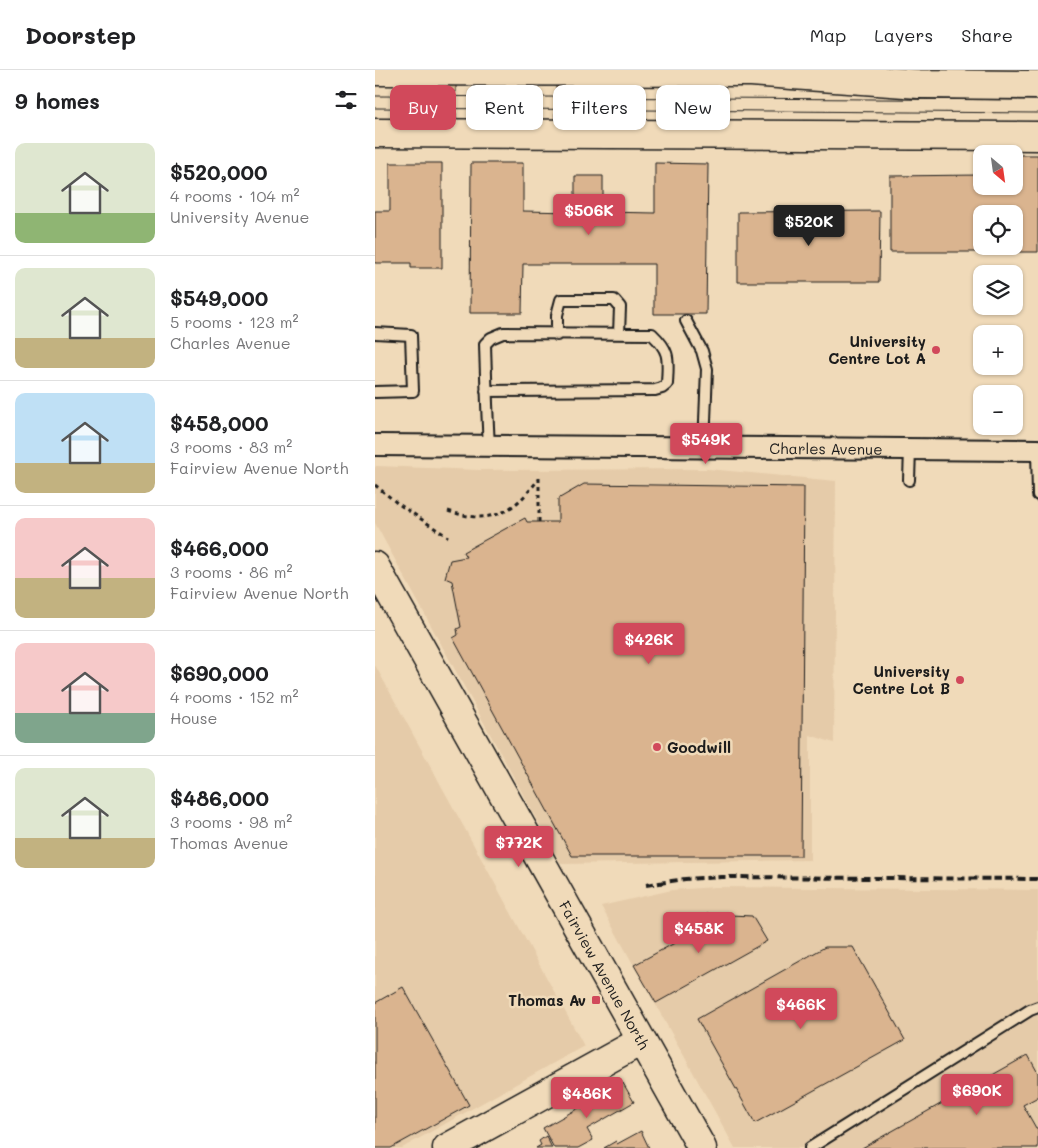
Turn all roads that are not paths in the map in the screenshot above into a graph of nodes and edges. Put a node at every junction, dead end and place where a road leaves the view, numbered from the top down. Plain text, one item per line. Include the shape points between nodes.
1 (375, 71) edge
2 (721, 71) edge
3 (845, 74) edge
4 (1038, 85) edge
5 (375, 133) edge
6 (1038, 136) edge
7 (687, 321) dead end
8 (375, 333) edge
9 (619, 334) junction
10 (557, 335) junction
11 (487, 391) junction
12 (375, 392) edge
13 (375, 445) edge
14 (489, 446) junction
15 (704, 447) junction
16 (910, 449) junction
17 (1038, 450) edge
18 (909, 480) dead end
19 (1038, 495) edge
20 (375, 566) edge
21 (1038, 1007) edge
22 (641, 1041) junction
23 (447, 1148) edge
24 (702, 1148) edge
25 (810, 1148) edge

1 - 2 main road
2 - 3 main road
3 - 4 main road via 919,84
5 - 6 main road
7 - 15 lane via 707,369
8 - 12 lane via 411,335 413,391
9 - 10 lane
9 - 10 lane via 620,307 614,300 561,300
9 - 11 lane via 652,334 662,344 669,358 667,384 655,390
10 - 11 lane via 503,333 491,338 485,344
11 - 14 lane
13 - 14 street, Charles Avenue
14 - 15 street, Charles Avenue
15 - 16 street, Charles Avenue
16 - 17 street, Charles Avenue
16 - 18 lane
17 - 19 lane
20 - 22 main road, Fairview Avenue North
21 - 25 lane
22 - 23 main road
22 - 24 main road, Fairview Avenue North

